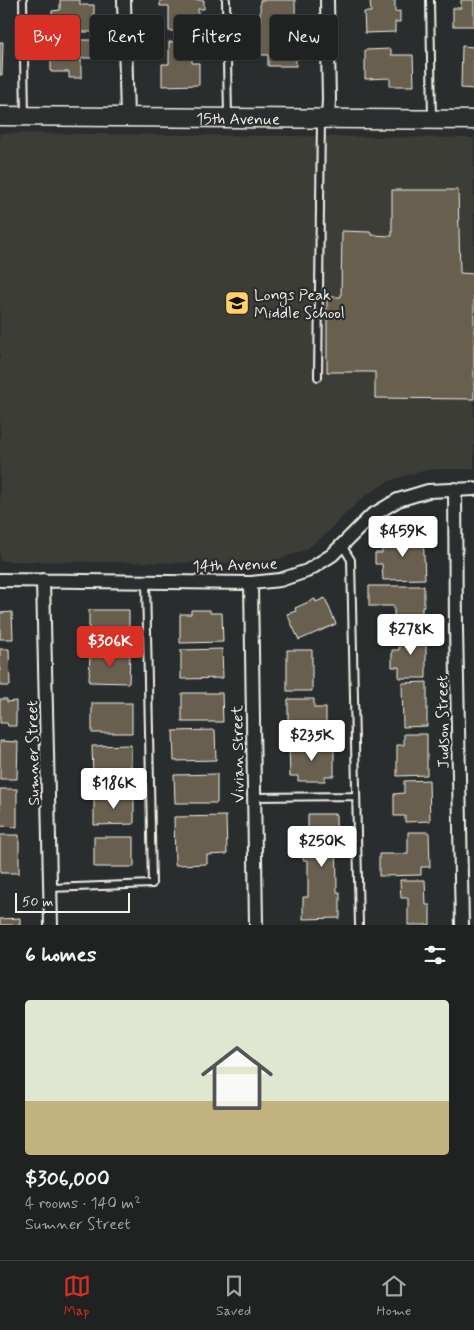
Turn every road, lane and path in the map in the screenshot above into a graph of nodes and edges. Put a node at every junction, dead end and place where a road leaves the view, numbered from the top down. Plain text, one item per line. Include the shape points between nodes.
1 (23, 0) edge
2 (124, 0) edge
3 (226, 0) edge
4 (327, 0) edge
5 (430, 0) edge
6 (0, 116) edge
7 (25, 117) junction
8 (126, 118) junction
9 (228, 118) junction
10 (325, 119) junction
11 (432, 120) junction
12 (474, 120) edge
13 (318, 377) dead end
14 (455, 489) junction
15 (474, 489) edge
16 (342, 545) junction
17 (0, 580) edge
18 (43, 580) junction
19 (146, 581) junction
20 (251, 583) junction
21 (356, 796) junction
22 (254, 797) junction
23 (50, 888) junction
24 (51, 925) edge
25 (256, 925) edge
26 (359, 925) edge
27 (462, 925) edge

1 - 7 lane
2 - 8 street
3 - 9 lane
4 - 10 street via 330,99
5 - 11 lane
6 - 7 street, 15th Avenue
7 - 8 street, 15th Avenue
8 - 9 street, 15th Avenue
9 - 10 street, 15th Avenue
10 - 11 street, 15th Avenue
10 - 13 lane
11 - 12 street, 15th Avenue
14 - 15 street, 14th Avenue
14 - 16 street, 14th Avenue via 428,491 398,500 371,516
14 - 27 street, Judson Street
16 - 20 street, 14th Avenue via 307,570 280,580
16 - 21 lane via 351,560
17 - 18 street, 14th Avenue
18 - 19 street, 14th Avenue
18 - 23 street, Sumner Street
19 - 20 street, 14th Avenue
19 - 23 lane via 152,884
20 - 22 street, Vivian Street
21 - 22 lane
21 - 26 lane
22 - 25 street, Vivian Street
23 - 24 street, Sumner Street

